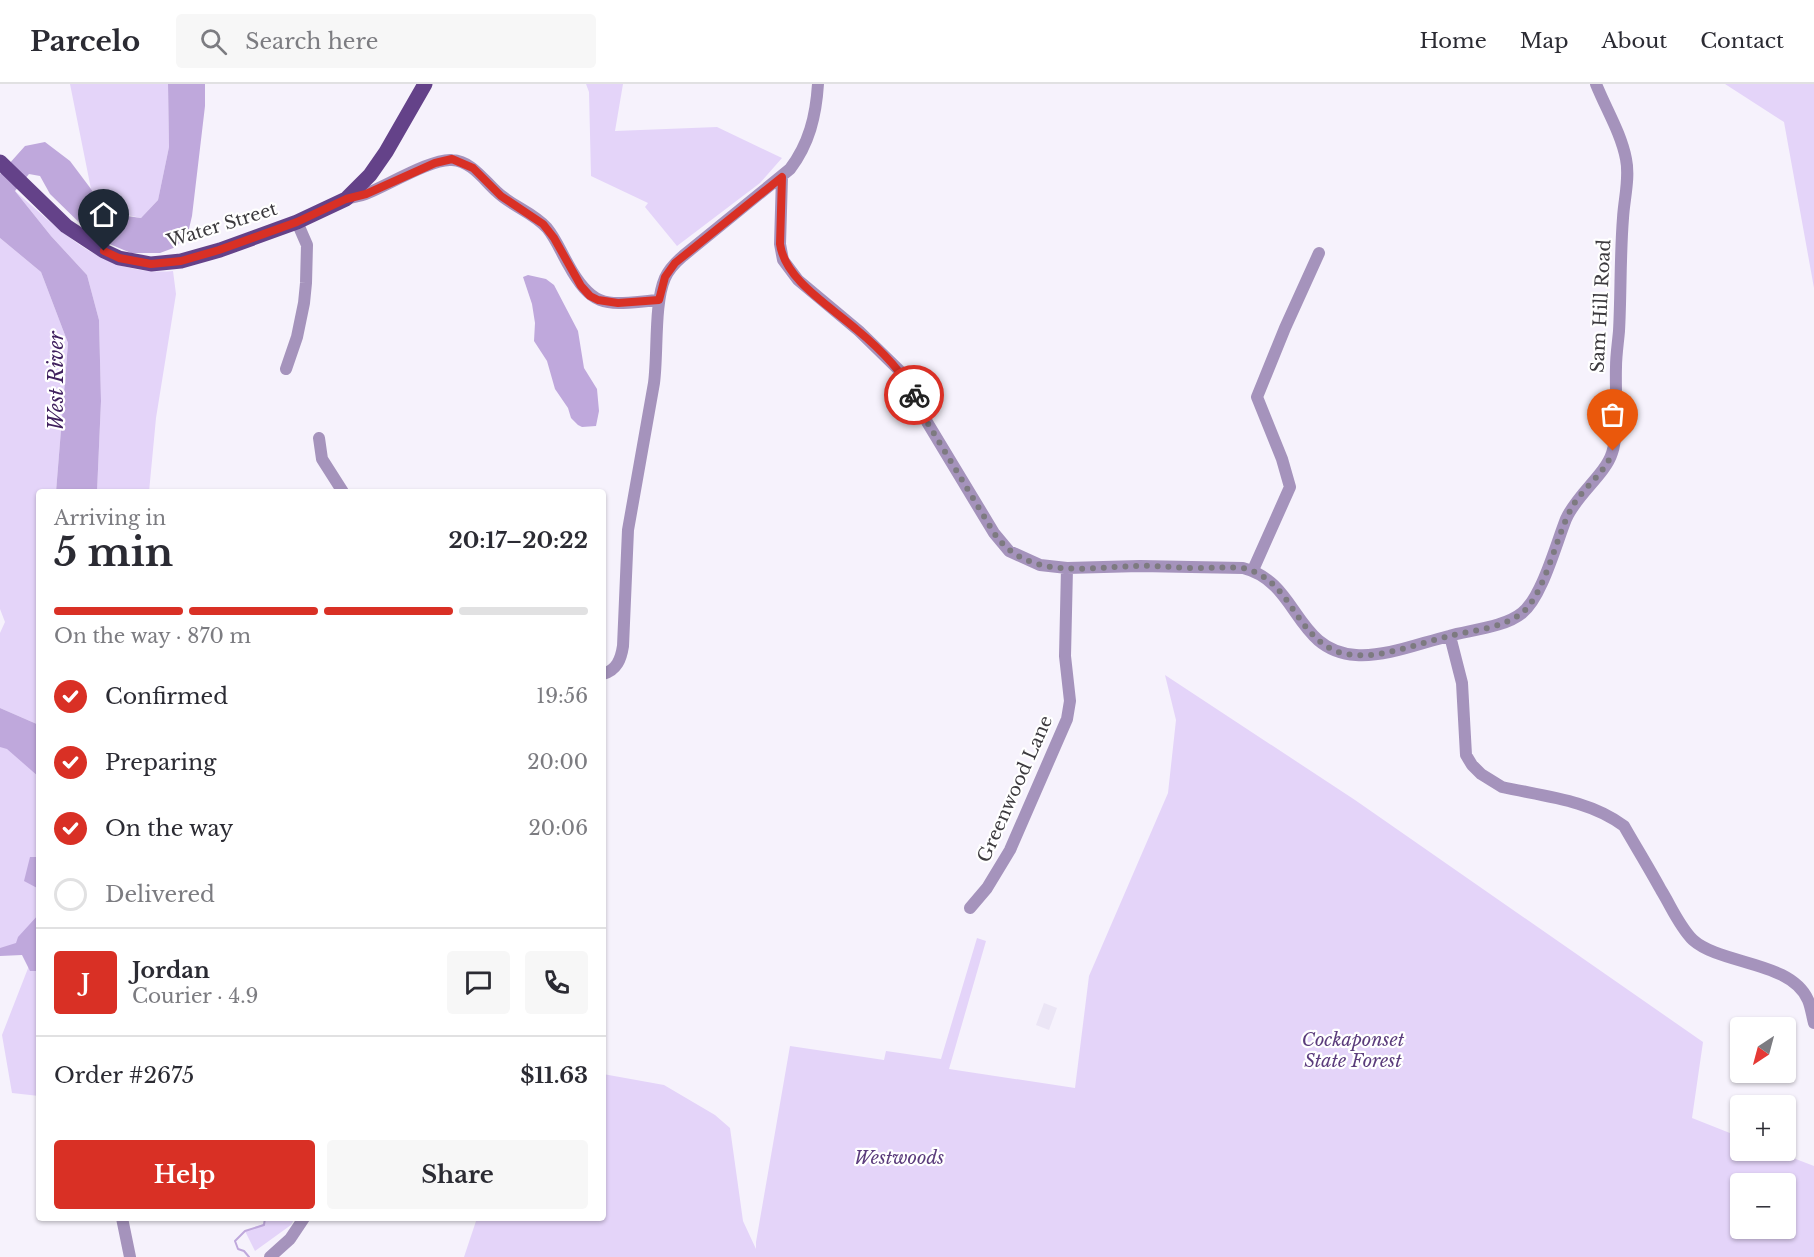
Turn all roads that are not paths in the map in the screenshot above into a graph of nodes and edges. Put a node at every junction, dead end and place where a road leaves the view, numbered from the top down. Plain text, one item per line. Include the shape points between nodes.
1 (425, 84) edge
2 (818, 84) edge
3 (1596, 84) edge
4 (2, 164) edge
5 (782, 177) junction
6 (346, 199) junction
7 (297, 222) junction
8 (1319, 253) dead end
9 (659, 300) junction
10 (286, 369) dead end
11 (319, 438) dead end
12 (341, 489) edge
13 (1067, 568) junction
14 (1253, 570) junction
15 (1450, 636) junction
16 (606, 672) edge
17 (970, 908) dead end
18 (1801, 990) junction
19 (1814, 994) edge
20 (1814, 1023) edge
21 (123, 1221) edge
22 (302, 1221) edge
23 (130, 1257) edge
24 (270, 1257) edge

1 - 6 main road, Water Street via 386,152
2 - 5 street via 810,131 799,155
3 - 15 street, Sam Hill Road via 1626,156 1627,169 1613,451 1608,463 1570,509 1528,607 1515,618
4 - 7 main road, Water Street via 78,235 104,251 135,262 181,261
5 - 9 street via 675,263 665,277
5 - 13 street via 780,244 787,267 901,372 1000,543 1024,560
6 - 7 main road, Water Street
6 - 9 street via 452,159 473,168 501,196 543,224 590,296 618,303
7 - 10 street via 307,246 306,283 297,337
8 - 14 street via 1257,397 1290,487
9 - 16 street via 654,382 626,550 623,646 616,666
11 - 12 street via 322,459
13 - 14 street
13 - 17 street, Greenwood Lane via 1067,720 1010,850
14 - 15 street, Sam Hill Road via 1281,590 1306,628 1332,650 1372,655
15 - 18 street via 1462,683 1467,755 1476,770 1502,787 1586,806 1611,817 1624,826 1673,912 1694,940 1709,950 1768,969
18 - 19 street
18 - 20 street
21 - 23 street
22 - 24 street

